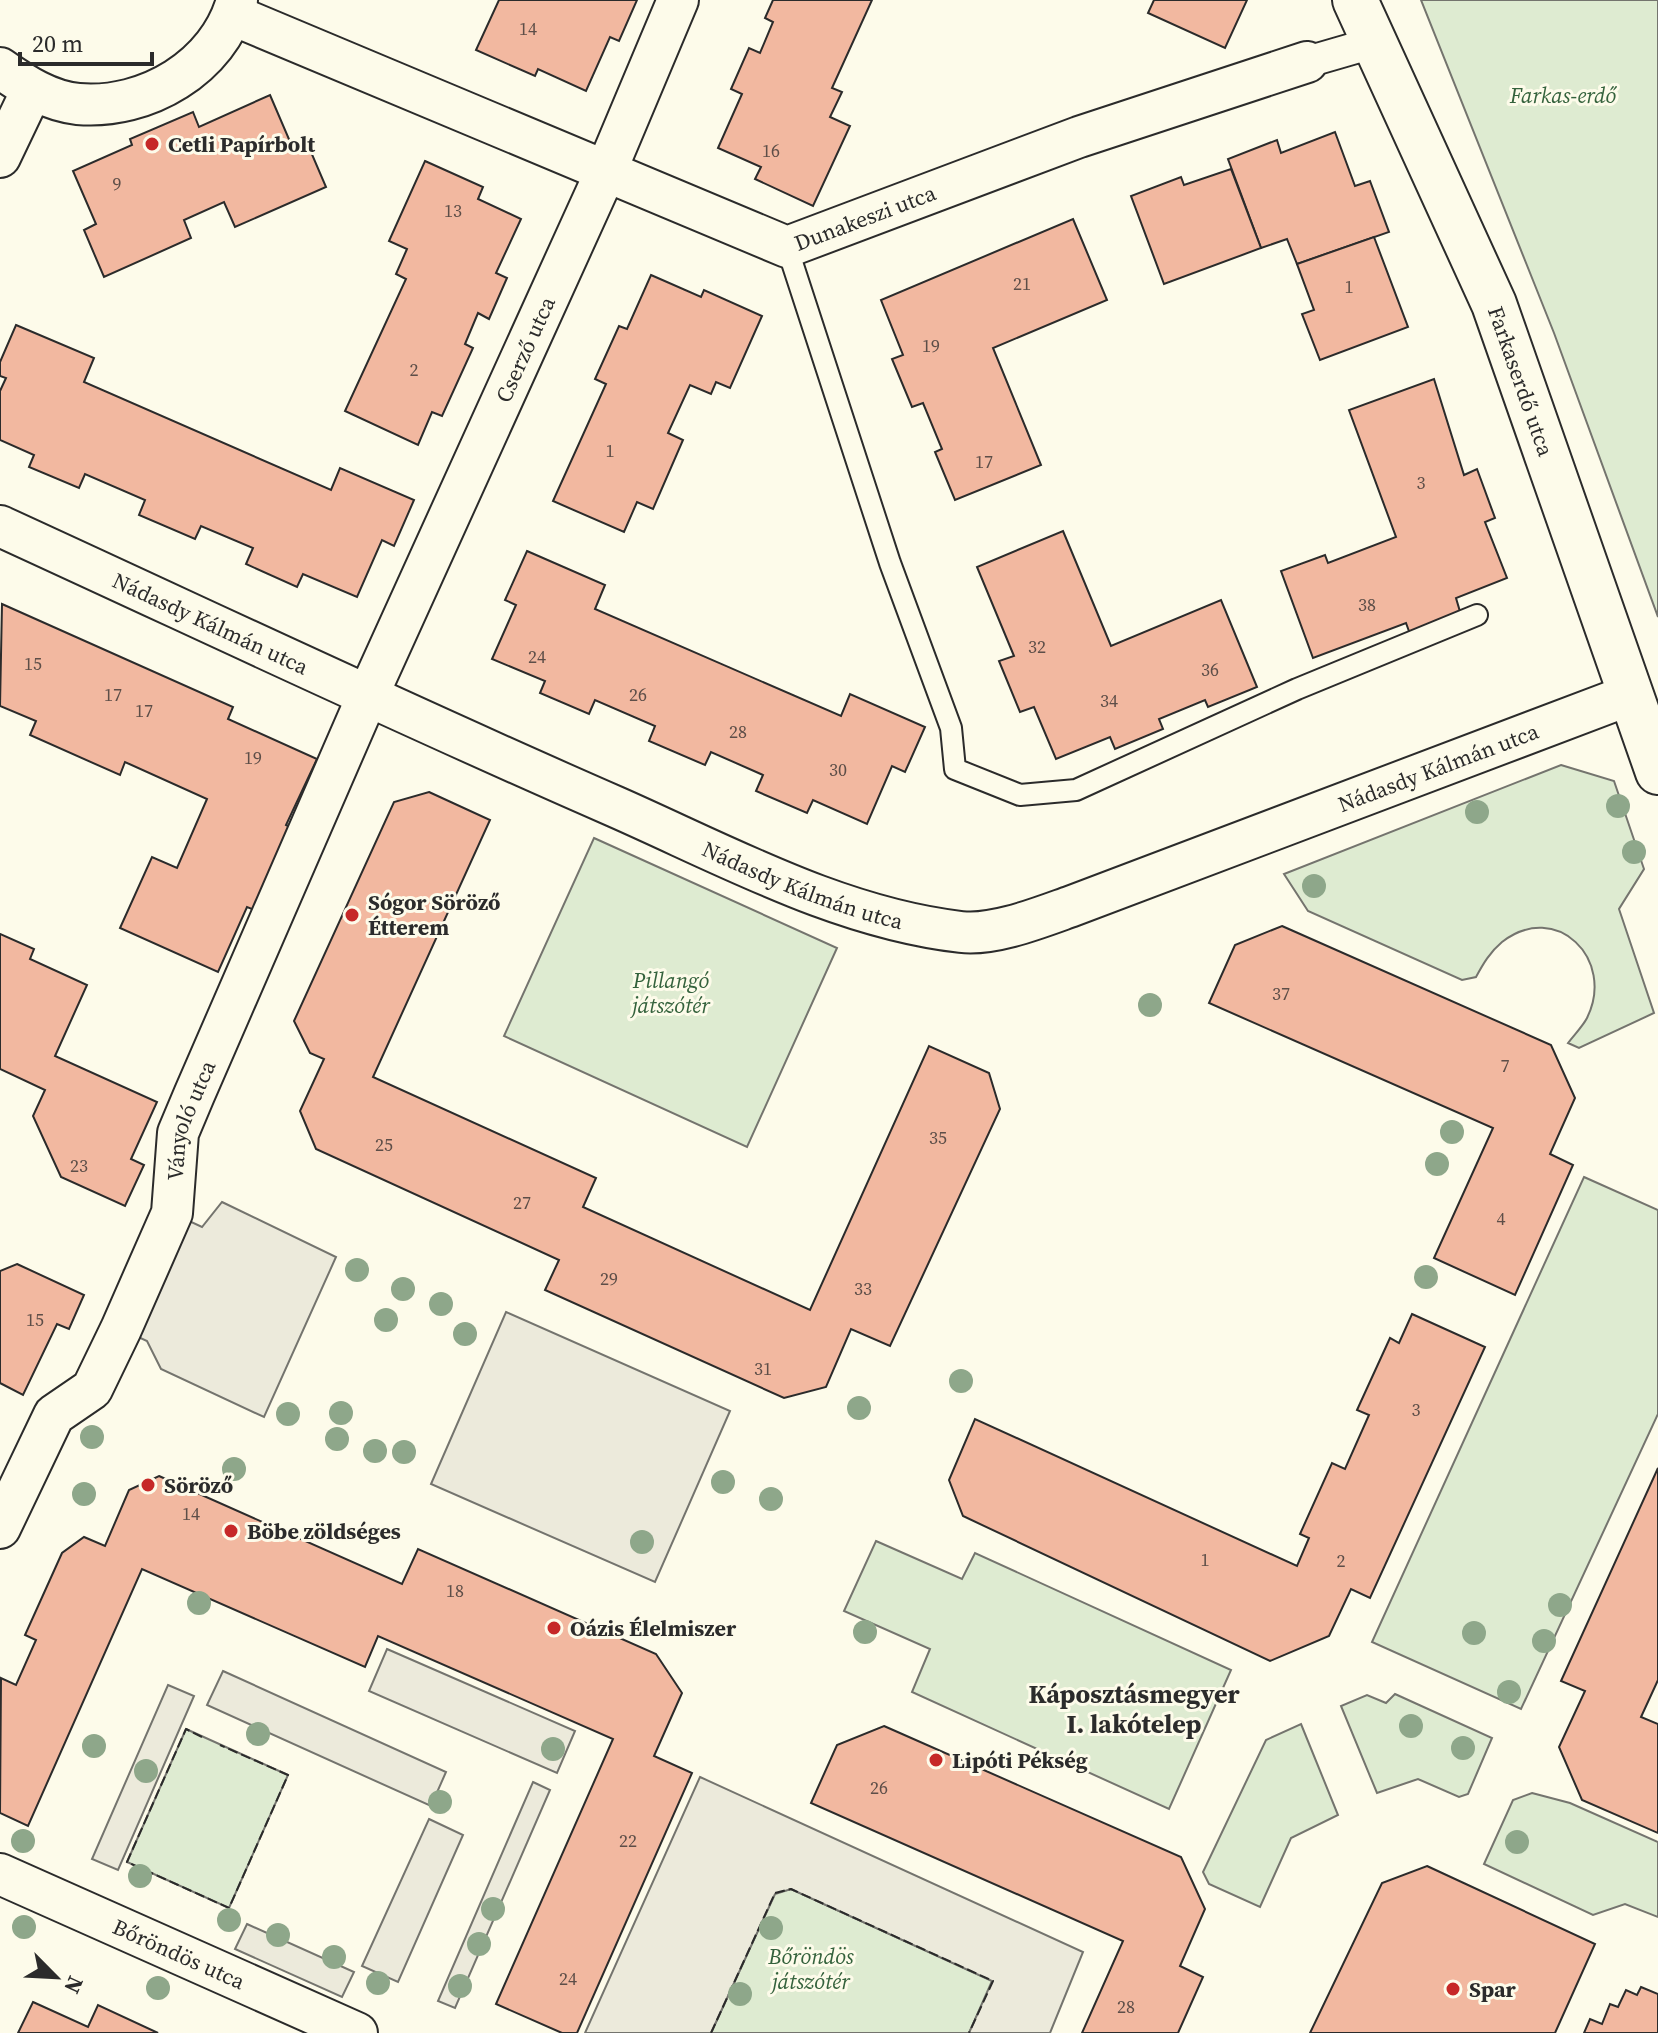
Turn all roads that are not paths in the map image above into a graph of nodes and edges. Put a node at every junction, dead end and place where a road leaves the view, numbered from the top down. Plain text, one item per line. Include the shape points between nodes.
1 (678, 0) edge
2 (1355, 0) edge
3 (235, 8) edge
4 (1376, 42) junction
5 (1307, 62) joint
6 (0, 68) edge
7 (32, 90) junction
8 (0, 157) edge
9 (606, 171) junction
10 (787, 247) junction
11 (0, 526) edge
12 (1477, 615) dead end
13 (1632, 694) junction
14 (368, 695) junction
15 (1658, 772) edge
16 (0, 1528) edge
17 (0, 1874) edge
18 (338, 2029) edge

1 - 9 street, Cserző utca
2 - 4 street, Farkaserdő utca
3 - 7 street, Dunakeszi utca via 207,55 170,85 126,102 78,104
3 - 9 street, Dunakeszi utca
4 - 5 street, Dunakeszi utca
4 - 13 street, Farkaserdő utca via 1494,304
5 - 10 street, Dunakeszi utca via 1079,137
6 - 7 street, Dunakeszi utca
7 - 8 street
9 - 10 street, Dunakeszi utca
9 - 14 street, Cserző utca
10 - 12 lane via 890,563 951,728 955,769 1020,795 1076,790 1297,689
11 - 14 street, Nádasdy Kálmán utca
13 - 14 street, Nádasdy Kálmán utca via 1061,910 965,932 846,906
13 - 15 street, Farkaserdő utca
14 - 16 street, Ványoló utca via 178,1133 172,1213 121,1329 92,1389 54,1415
17 - 18 street, Bőröndös utca

